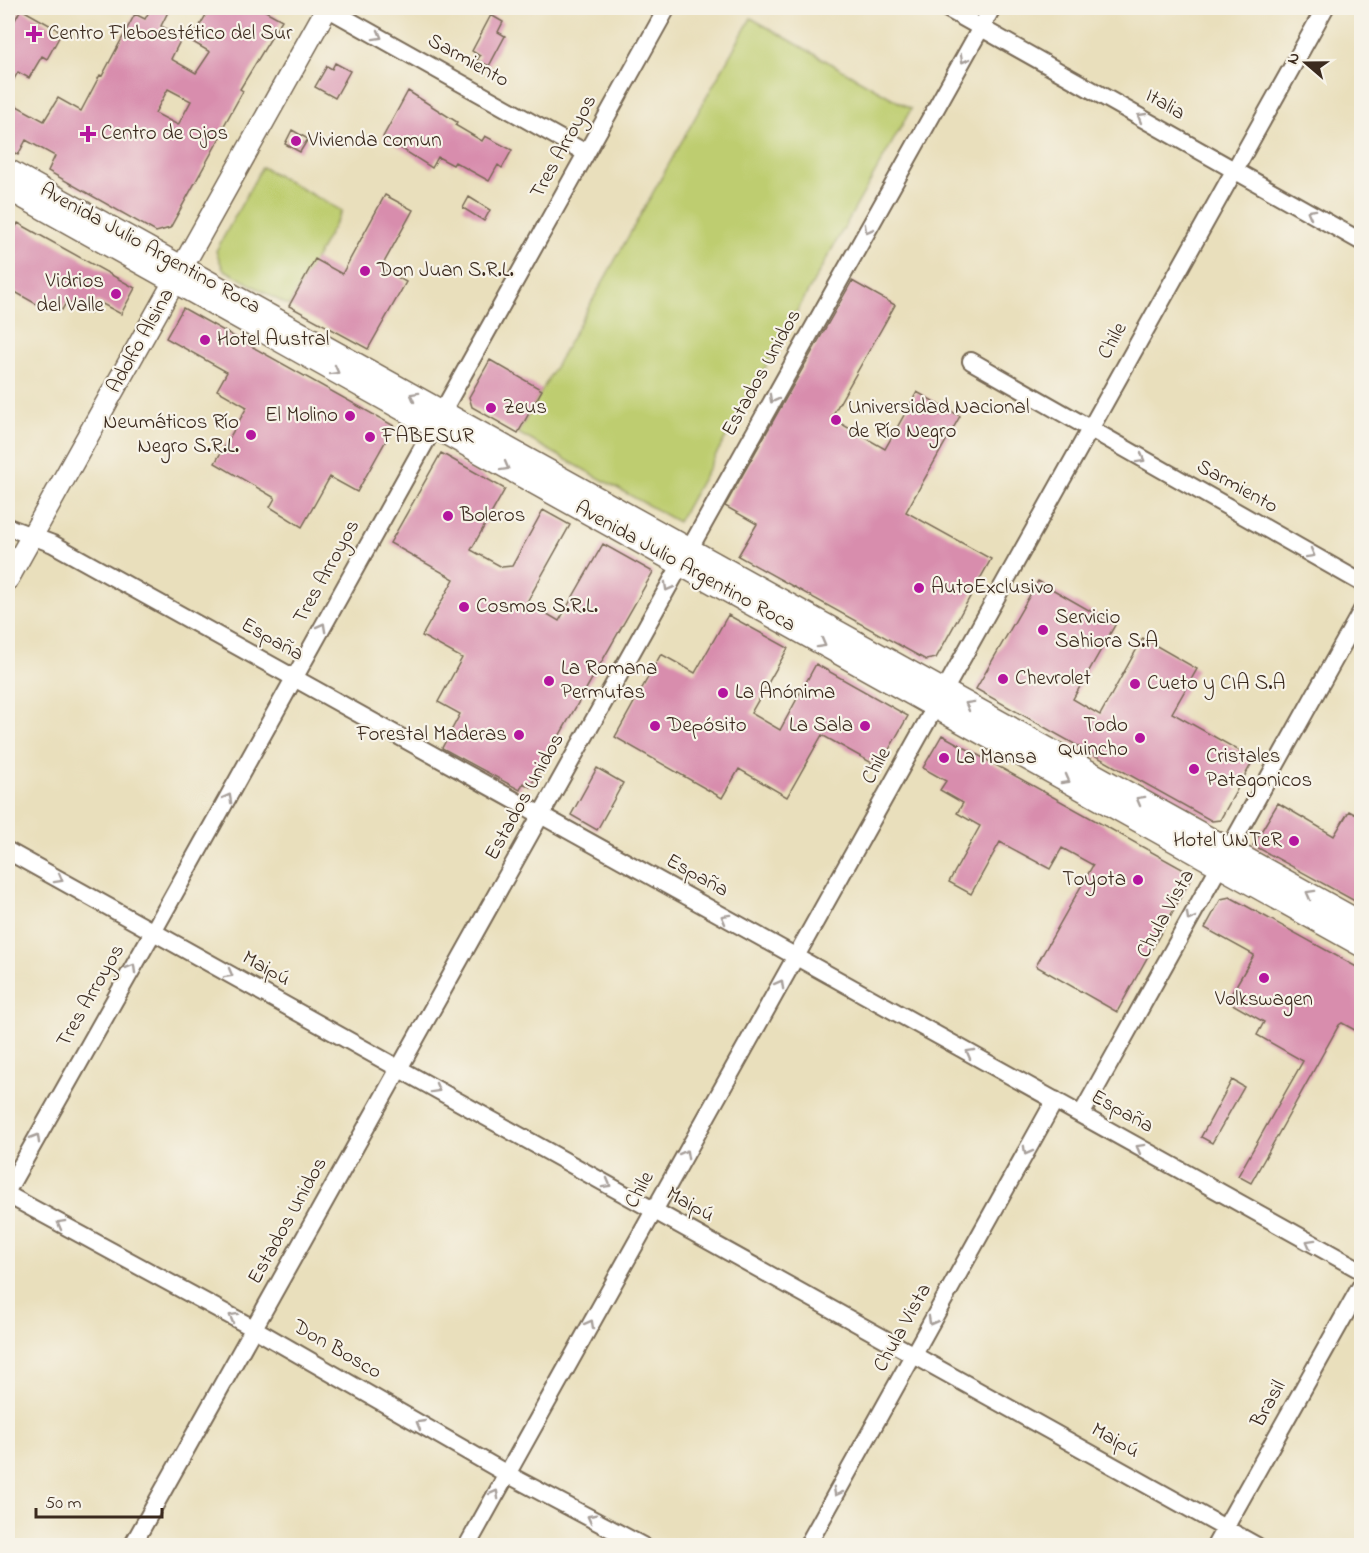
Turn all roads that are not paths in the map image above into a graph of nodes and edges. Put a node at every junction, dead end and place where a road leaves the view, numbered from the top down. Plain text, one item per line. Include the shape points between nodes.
1 (327, 8) edge
2 (667, 8) edge
3 (946, 8) edge
4 (992, 8) edge
5 (1325, 8) edge
6 (981, 27) junction
7 (586, 153) junction
8 (8, 170) edge
9 (1234, 170) junction
10 (8, 189) edge
11 (1362, 242) edge
12 (178, 274) junction
13 (971, 361) dead end
14 (438, 419) junction
15 (1090, 430) junction
16 (8, 527) edge
17 (32, 536) junction
18 (685, 557) junction
19 (8, 579) edge
20 (1362, 583) edge
21 (1362, 610) edge
22 (294, 678) junction
23 (939, 699) junction
24 (540, 815) junction
25 (8, 851) edge
26 (1223, 857) junction
27 (1362, 923) edge
28 (153, 932) junction
29 (1362, 946) edge
30 (795, 957) junction
31 (399, 1068) junction
32 (1055, 1100) junction
33 (1081, 1115) junction
34 (8, 1189) edge
35 (8, 1195) edge
36 (654, 1210) junction
37 (1362, 1271) edge
38 (1362, 1284) edge
39 (253, 1329) junction
40 (913, 1354) junction
41 (507, 1473) junction
42 (1225, 1527) junction
43 (132, 1545) edge
44 (467, 1545) edge
45 (643, 1545) edge
46 (807, 1545) edge
47 (1215, 1545) edge
48 (1257, 1545) edge

1 -> 7 street, Sarmiento
1 - 12 main road, Adolfo Alsina
2 - 7 street, Tres Arroyos
3 - 6 street, Italia
4 - 6 street, Estados Unidos
5 - 9 street, Chile
9 -> 6 street, Italia
6 -> 18 street, Estados Unidos
7 - 14 street, Tres Arroyos
8 - 12 main road, Avenida Julio Argentino Roca
11 -> 9 street, Italia
9 - 15 street, Chile
10 - 12 main road, Avenida Julio Argentino Roca
12 - 14 main road, Avenida Julio Argentino Roca
12 - 17 main road, Adolfo Alsina
13 - 15 street, Sarmiento
14 - 18 main road, Avenida Julio Argentino Roca
22 -> 14 street, Tres Arroyos
15 -> 20 street, Sarmiento
15 - 23 street, Chile
16 - 17 street, España
17 - 19 main road, Adolfo Alsina
17 - 22 street, España
18 - 23 main road, Avenida Julio Argentino Roca
18 -> 24 street, Estados Unidos
21 - 26 street, Chula Vista
22 - 24 street, España
28 -> 22 street, Tres Arroyos
23 - 26 main road, Avenida Julio Argentino Roca
23 - 30 street, Chile
30 -> 24 street, España
24 - 31 street, Estados Unidos
25 -> 28 street, Maipú
27 -> 26 main road, Avenida Julio Argentino Roca
26 - 29 main road, Avenida Julio Argentino Roca
26 -> 33 street, Chula Vista
28 -> 31 street, Maipú
34 -> 28 street, Tres Arroyos
32 -> 30 street, España
36 -> 30 street, Chile
31 -> 36 street, Maipú
31 - 39 street, Estados Unidos
32 - 33 street, España
32 -> 40 street, Chula Vista
37 -> 33 street, España
39 -> 35 street, Don Bosco
36 - 40 street, Maipú
41 -> 36 street, Chile
38 - 42 street, Brasil
41 -> 39 street, Don Bosco
39 - 43 street, Estados Unidos
40 - 42 street, Maipú
40 -> 46 street, Chula Vista
44 -> 41 street, Chile
45 -> 41 street, Don Bosco
42 - 47 street, Brasil
42 - 48 street, Maipú

